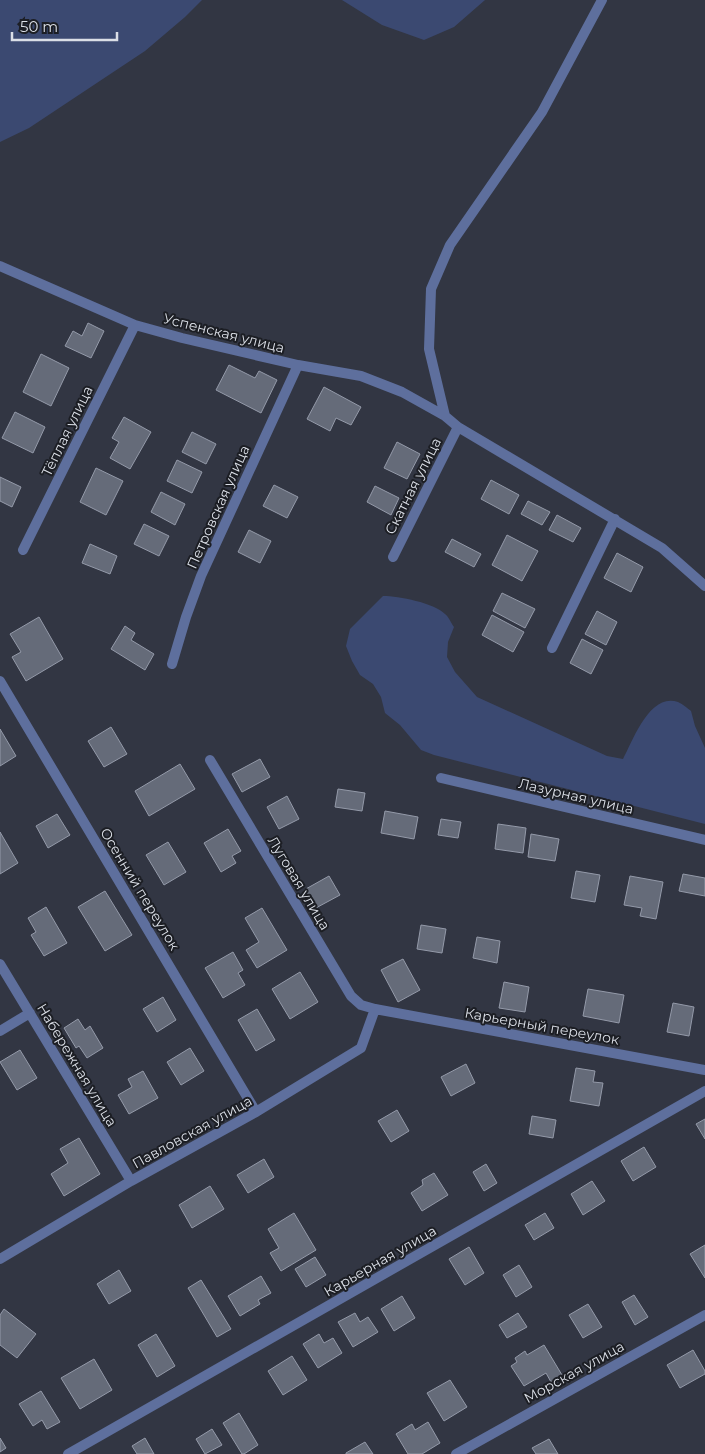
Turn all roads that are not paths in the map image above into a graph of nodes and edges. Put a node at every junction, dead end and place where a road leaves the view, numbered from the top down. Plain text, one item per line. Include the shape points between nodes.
1 (602, 0) edge
2 (0, 266) edge
3 (135, 325) junction
4 (298, 365) junction
5 (445, 416) junction
6 (458, 427) junction
7 (615, 519) junction
8 (23, 550) dead end
9 (393, 557) dead end
10 (705, 586) edge
11 (552, 648) dead end
12 (172, 664) dead end
13 (0, 681) edge
14 (210, 760) dead end
15 (441, 778) dead end
16 (705, 840) edge
17 (0, 964) edge
18 (375, 1010) junction
19 (30, 1013) junction
20 (0, 1031) edge
21 (705, 1070) edge
22 (705, 1091) edge
23 (256, 1112) junction
24 (131, 1181) junction
25 (0, 1259) edge
26 (705, 1315) edge
27 (68, 1454) edge
28 (456, 1454) edge

1 - 5 street via 542,112 450,245 431,289 429,349
2 - 3 street, Успенская улица
3 - 4 street, Успенская улица
3 - 8 street, Тёплая улица
4 - 5 street, Успенская улица via 361,376 402,392
4 - 12 street, Петровская улица via 201,576
5 - 6 street, Успенская улица
6 - 7 street, Успенская улица
6 - 9 street, Скатная улица
7 - 10 street, Успенская улица via 662,548
7 - 11 street
13 - 23 street, Осенний переулок
14 - 18 street, Луговая улица via 351,996 361,1005
15 - 16 street, Лазурная улица
17 - 19 street, Набережная улица
18 - 21 street, Карьерный переулок
18 - 23 street, Павловская улица via 361,1048
19 - 20 street
19 - 24 street, Набережная улица
22 - 27 street, Карьерная улица
23 - 24 street, Павловская улица
24 - 25 street, Павловская улица
26 - 28 street, Морская улица

